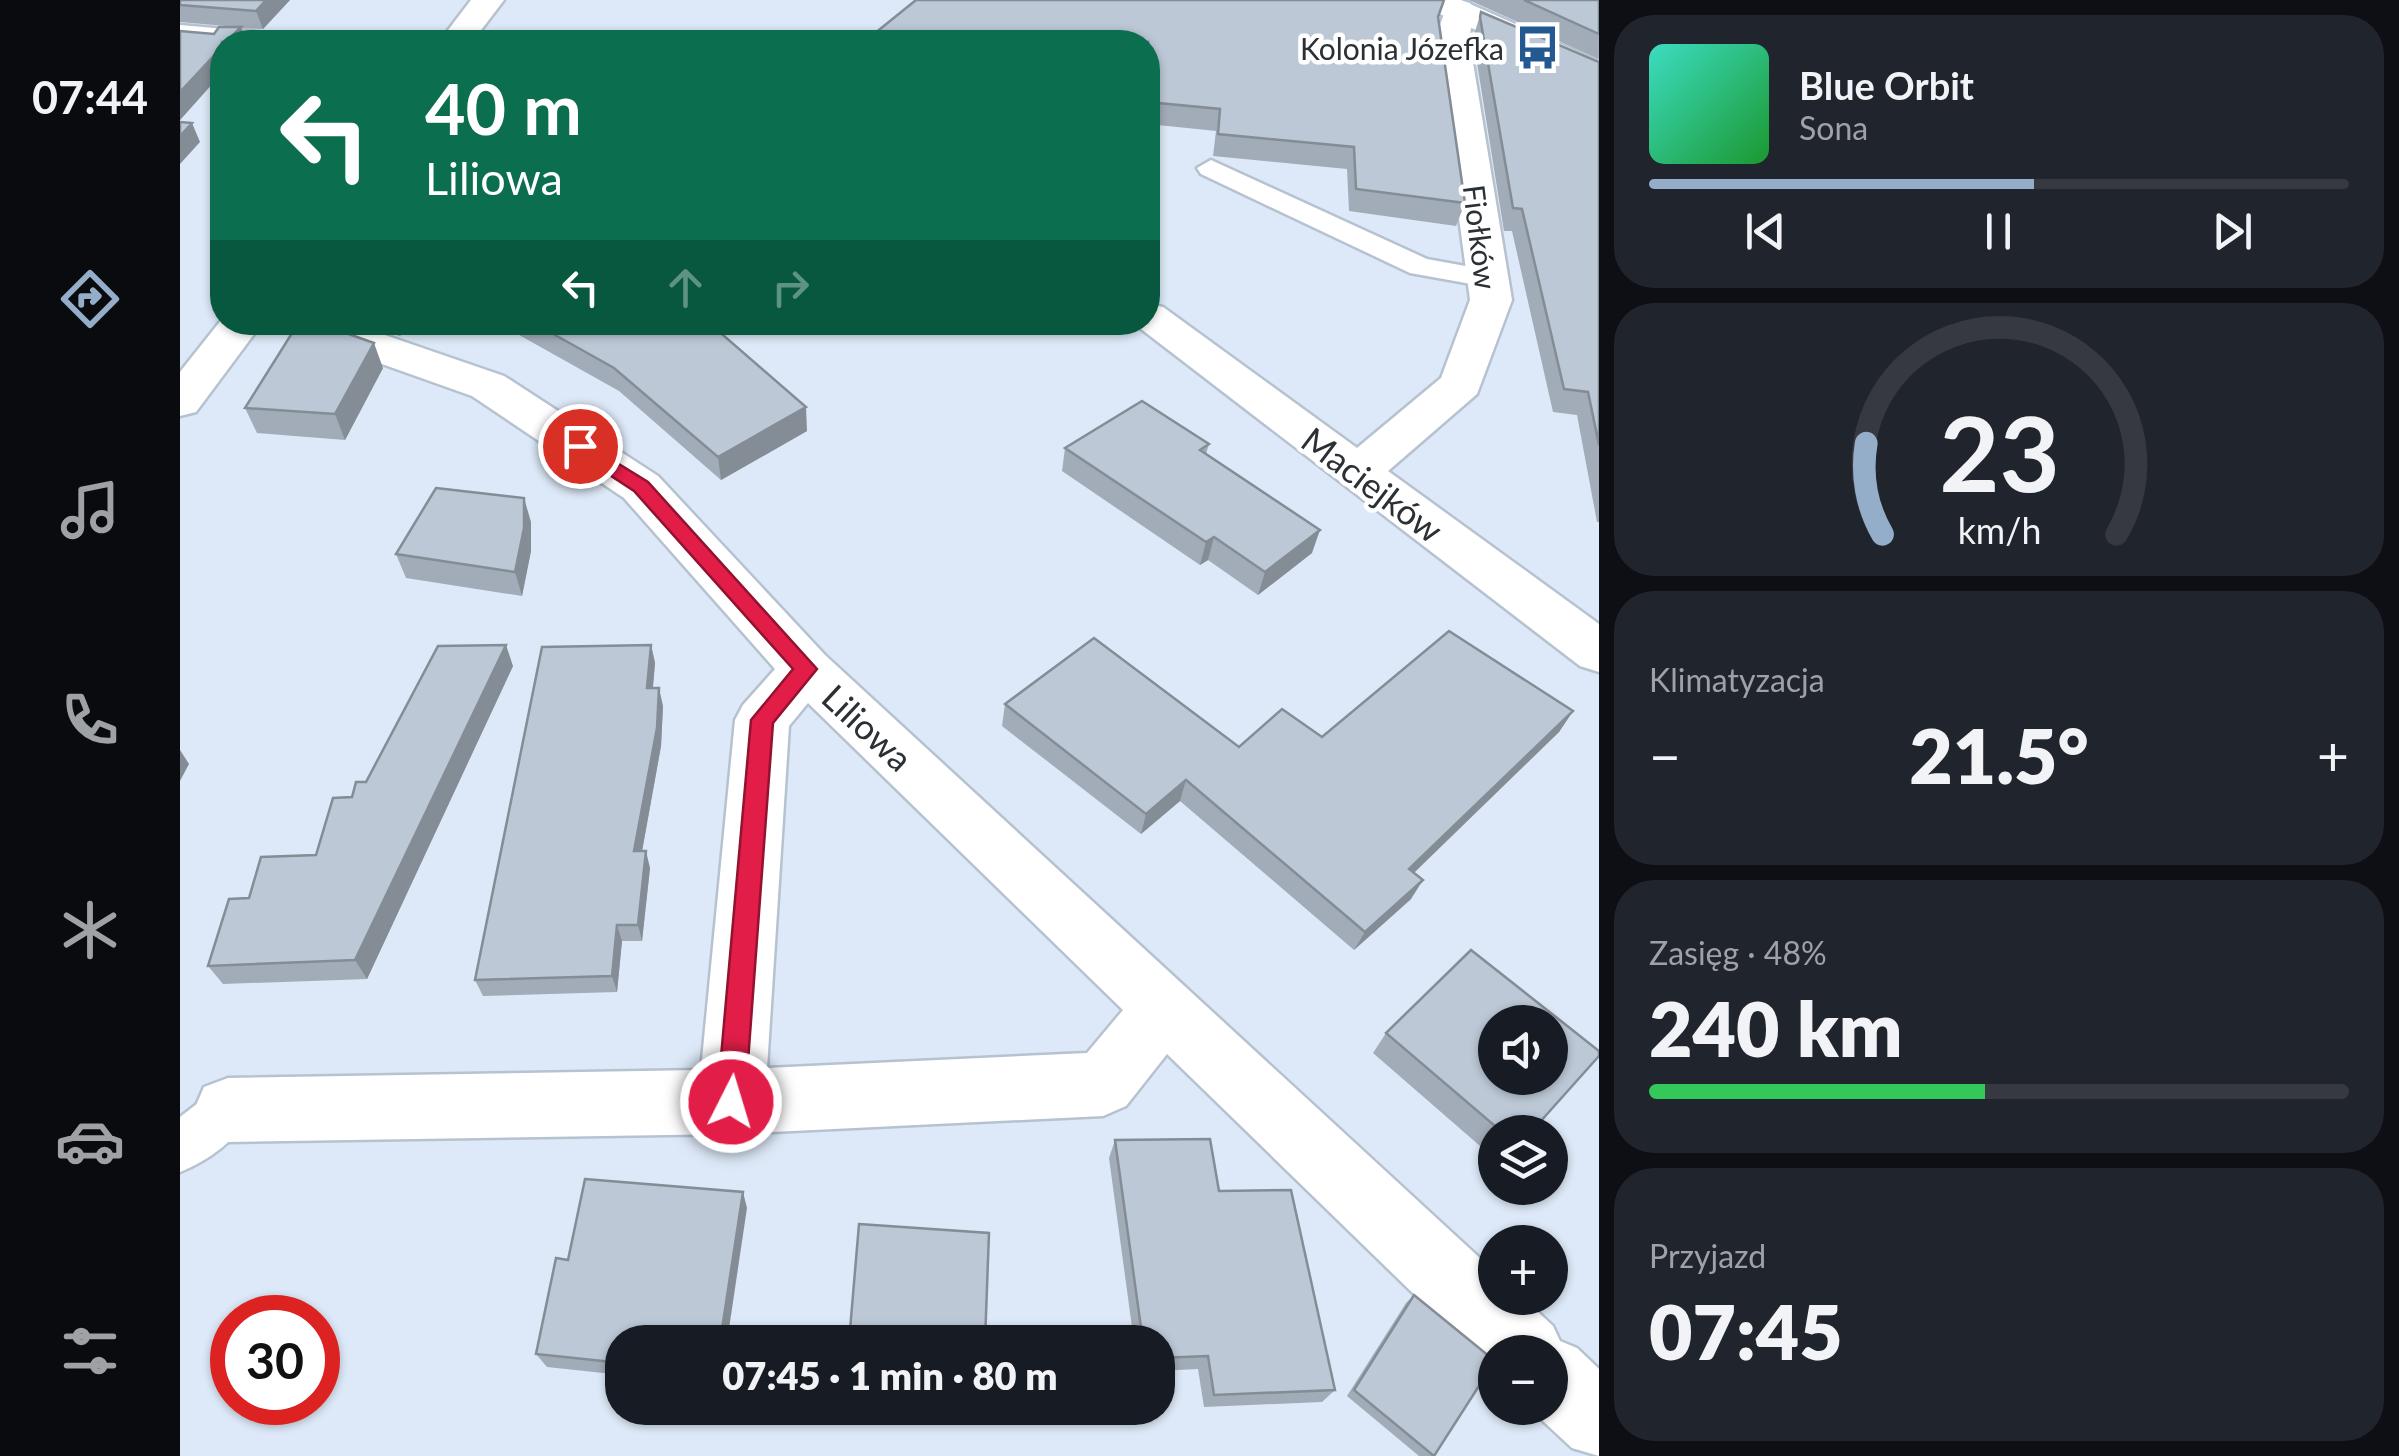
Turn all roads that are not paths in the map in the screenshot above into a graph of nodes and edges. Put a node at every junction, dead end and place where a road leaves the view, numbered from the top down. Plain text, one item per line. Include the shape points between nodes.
1 (488, 0) edge
2 (1447, 5) edge
3 (465, 30) edge
4 (180, 35) edge
5 (210, 38) edge
6 (1599, 74) edge
7 (1211, 168) dead end
8 (1488, 278) junction
9 (1160, 325) edge
10 (232, 335) edge
11 (341, 335) edge
12 (180, 402) edge
13 (1356, 472) junction
14 (1599, 652) edge
15 (806, 669) junction
16 (1165, 1008) junction
17 (731, 1102) junction
18 (204, 1129) edge
19 (1509, 1335) edge
20 (1568, 1391) edge
21 (1599, 1421) edge

1 - 3 street
2 - 6 street
2 - 8 street, Fiołków
4 - 5 street
7 - 8 lane via 1420,267
8 - 13 street, Fiołków via 1491,300 1461,384
9 - 13 street, Maciejków
10 - 12 street
11 - 15 street, Liliowa via 488,386 641,487
13 - 14 street, Maciejków
15 - 16 street, Liliowa
15 - 17 street via 762,720
16 - 17 street via 1103,1084
16 - 19 street, Liliowa
17 - 18 street
20 - 21 street

